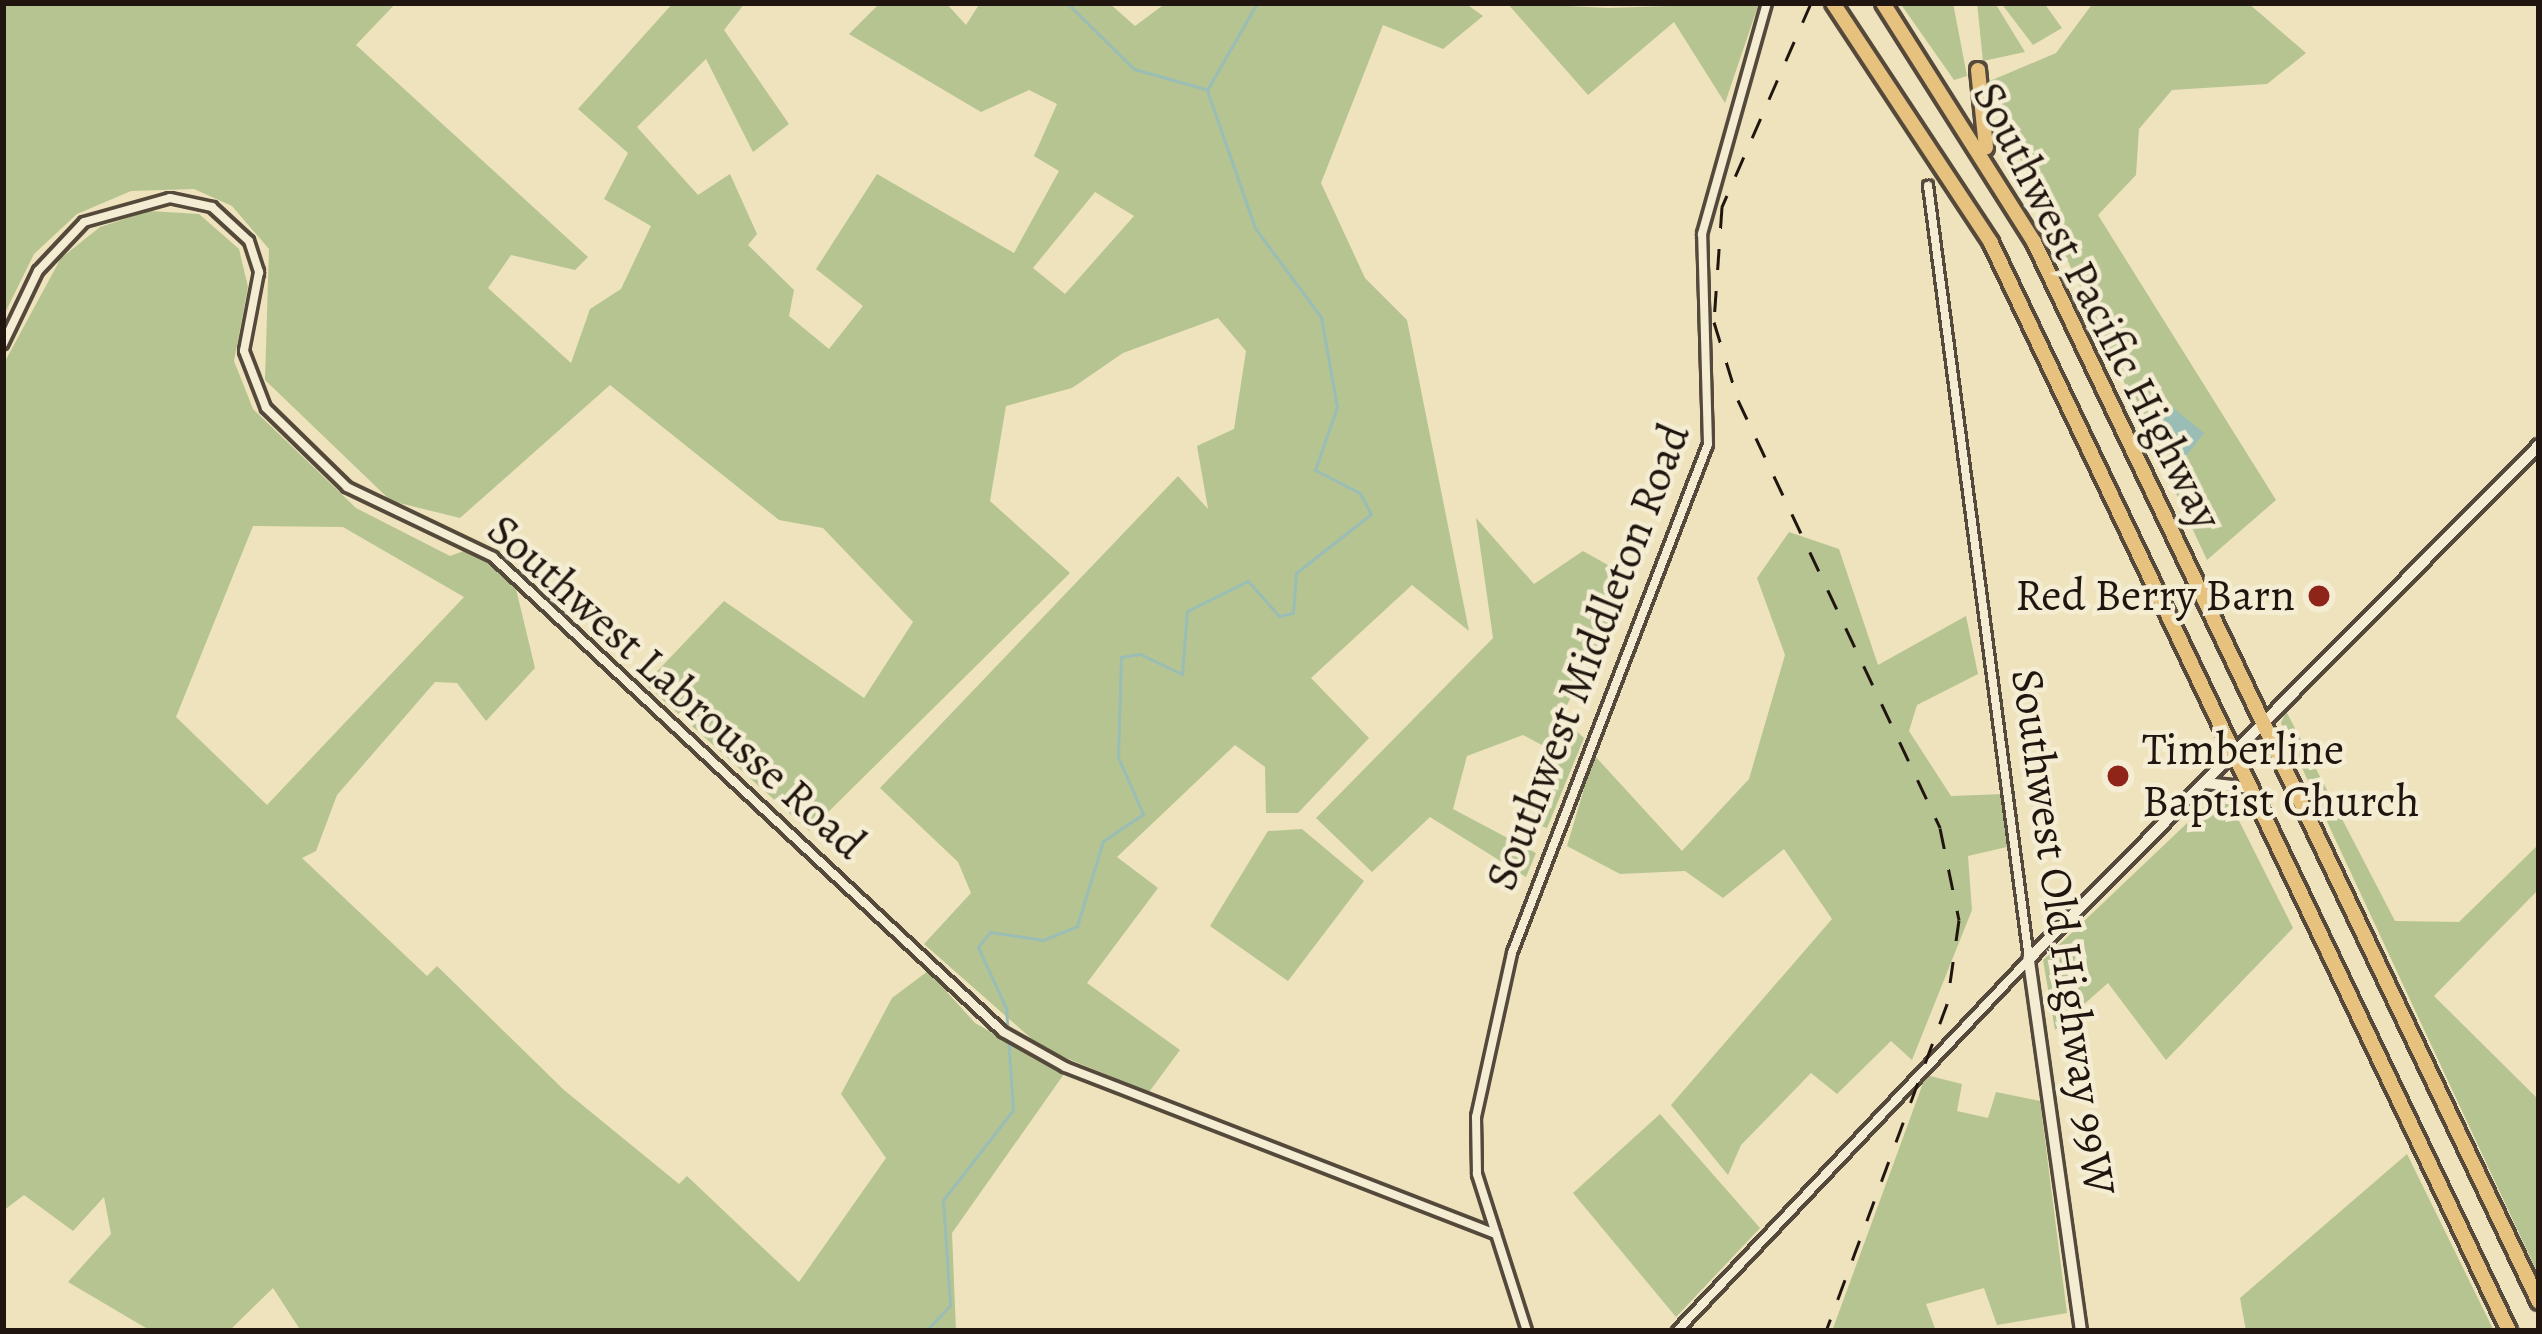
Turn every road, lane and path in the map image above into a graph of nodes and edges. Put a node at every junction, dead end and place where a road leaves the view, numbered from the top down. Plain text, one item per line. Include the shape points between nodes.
1 (1767, 3) edge
2 (1833, 3) edge
3 (1883, 3) edge
4 (1978, 70) dead end
5 (1986, 153) junction
6 (1928, 186) dead end
7 (3, 344) edge
8 (2539, 445) edge
9 (2264, 725) junction
10 (2233, 752) junction
11 (2206, 783) junction
12 (2250, 788) junction
13 (2029, 958) junction
14 (1496, 1234) junction
15 (2539, 1302) edge
16 (1527, 1331) edge
17 (1676, 1331) edge
18 (2081, 1331) edge
19 (2509, 1331) edge

1 - 14 street, Southwest Middleton Road via 1702,235 1708,444 1490,1035 1473,1149
2 - 10 highway, Southwest Pacific Highway via 1978,218
3 - 5 highway, Southwest Pacific Highway
4 - 5 highway
5 - 9 highway, Southwest Pacific Highway
6 - 13 street, Southwest Old Highway 99W
7 - 14 street, Southwest Labrousse Road via 38,271 84,222 170,198 212,207 249,241 259,272 244,351 266,408 346,488 493,557 985,1017 1019,1042
8 - 9 street
9 - 10 street
9 - 15 highway, Southwest Pacific Highway
10 - 11 street
10 - 12 highway, Southwest Pacific Highway
11 - 12 street
11 - 13 street
12 - 19 highway, Southwest Pacific Highway
13 - 17 street
13 - 18 street, Southwest Old Highway 99W
14 - 16 street, Southwest Middleton Road

